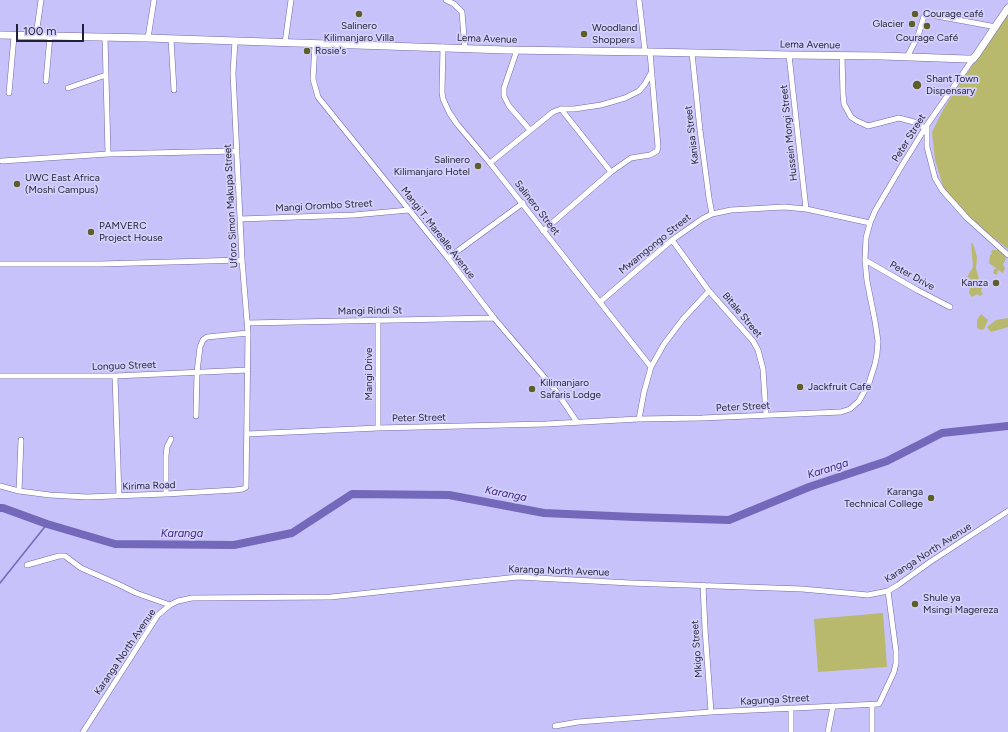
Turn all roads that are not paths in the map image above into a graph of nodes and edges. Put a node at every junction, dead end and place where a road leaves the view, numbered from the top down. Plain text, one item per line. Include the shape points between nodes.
1 (41, 0) edge
2 (154, 0) edge
3 (291, 0) edge
4 (446, 0) edge
5 (639, 0) edge
6 (1008, 8) edge
7 (996, 27) junction
8 (0, 35) edge
9 (14, 36) junction
10 (36, 36) junction
11 (50, 36) junction
12 (105, 37) junction
13 (148, 38) junction
14 (171, 39) junction
15 (235, 41) junction
16 (285, 43) junction
17 (315, 44) junction
18 (443, 47) junction
19 (465, 49) junction
20 (517, 50) junction
21 (647, 52) junction
22 (692, 53) junction
23 (789, 55) junction
24 (842, 56) junction
25 (907, 57) junction
26 (972, 58) junction
27 (651, 73) junction
28 (106, 75) junction
29 (46, 81) dead end
30 (68, 88) dead end
31 (174, 90) dead end
32 (9, 93) dead end
33 (561, 109) junction
34 (926, 126) junction
35 (530, 130) junction
36 (237, 151) junction
37 (108, 154) junction
38 (2, 162) dead end
39 (490, 163) junction
40 (611, 172) junction
41 (523, 203) junction
42 (806, 209) junction
43 (409, 210) junction
44 (712, 214) junction
45 (240, 219) junction
46 (870, 223) junction
47 (543, 231) junction
48 (672, 240) junction
49 (1008, 255) edge
50 (448, 258) junction
51 (242, 260) junction
52 (865, 260) junction
53 (0, 264) edge
54 (710, 291) junction
55 (600, 302) junction
56 (950, 308) dead end
57 (494, 318) junction
58 (378, 320) junction
59 (247, 323) junction
60 (248, 333) junction
61 (652, 367) junction
62 (248, 370) junction
63 (197, 372) junction
64 (0, 376) edge
65 (115, 376) junction
66 (766, 415) junction
67 (196, 416) dead end
68 (639, 419) junction
69 (577, 422) junction
70 (378, 428) junction
71 (247, 434) junction
72 (171, 439) dead end
73 (21, 440) dead end
74 (0, 486) edge
75 (19, 491) junction
76 (166, 494) junction
77 (119, 496) junction
78 (1008, 511) edge
79 (27, 565) dead end
80 (703, 585) junction
81 (888, 591) junction
82 (170, 605) junction
83 (872, 705) junction
84 (833, 706) junction
85 (791, 708) junction
86 (711, 712) junction
87 (555, 726) dead end
88 (829, 731) edge
89 (83, 732) edge
90 (791, 732) edge
91 (872, 732) edge

1 - 10 street
2 - 13 street
3 - 16 street
4 - 19 street via 461,9
5 - 21 street
6 - 7 main road
7 - 25 street via 926,14
7 - 26 main road
8 - 9 main road, Lema Avenue
9 - 10 main road, Lema Avenue
9 - 32 street
10 - 11 main road, Lema Avenue
11 - 12 main road, Lema Avenue
11 - 29 street
12 - 13 main road, Lema Avenue
12 - 28 street
13 - 14 main road, Lema Avenue
14 - 15 main road, Lema Avenue
14 - 31 street
15 - 16 main road, Lema Avenue
15 - 36 street, Uforo Simon Makupa Street via 233,73
16 - 17 main road, Lema Avenue
17 - 18 main road, Lema Avenue
17 - 43 street, Mangi T. Marealle Avenue via 313,79 318,97
18 - 19 main road, Lema Avenue
18 - 39 street, Salinero Street via 443,99 457,124
19 - 20 main road, Lema Avenue
20 - 21 main road, Lema Avenue
20 - 35 street via 504,88 504,96 509,106
21 - 22 main road, Lema Avenue
21 - 27 street
22 - 23 main road, Lema Avenue
22 - 44 street, Kanisa Street
23 - 24 main road, Lema Avenue
23 - 42 street, Hussein Mongi Street
24 - 25 main road, Lema Avenue
24 - 34 street via 844,104 851,117 868,126 899,118
25 - 26 main road, Lema Avenue
26 - 34 street, Peter Street
27 - 33 street via 639,91 625,98 596,106
27 - 40 street via 657,151 650,155 631,158
28 - 30 street
28 - 37 street
33 - 35 street via 553,112
33 - 40 street
34 - 46 street, Peter Street
34 - 49 street via 927,147 935,178 942,190 967,218
35 - 39 street
36 - 37 street
36 - 45 street, Uforo Simon Makupa Street
37 - 38 street
39 - 41 street, Salinero Street
40 - 47 street
41 - 47 street, Salinero Street
41 - 50 street
42 - 44 street, Mwamgongo Street via 760,207
42 - 46 street, Mwamgongo Street
43 - 45 street, Mangi Orombo Street via 354,215
43 - 50 street, Mangi T. Marealle Avenue
44 - 48 street, Mwamgongo Street via 702,218
45 - 51 street, Uforo Simon Makupa Street
46 - 52 street, Peter Street
47 - 55 street, Salinero Street
48 - 54 street, Bitale Street
48 - 55 street, Mwamgongo Street
50 - 57 street, Mangi T. Marealle Avenue
51 - 53 street
51 - 59 street, Uforo Simon Makupa Street
52 - 56 street, Peter Drive
52 - 66 street, Peter Street via 878,341 869,383 859,401 850,409 841,412
54 - 61 street via 683,319 664,344
54 - 66 street, Bitale Street via 758,350 763,369
55 - 61 street, Salinero Street
57 - 58 street, Mangi Rindi St
57 - 69 street, Mangi T. Marealle Avenue via 556,391
58 - 59 street, Mangi Rindi St
58 - 70 street, Mangi Drive
59 - 60 street, Uforo Simon Makupa Street
60 - 62 street, Uforo Simon Makupa Street
60 - 63 street via 207,337 200,347
61 - 68 street
62 - 63 street, Longuo Street
62 - 71 street, Uforo Simon Makupa Street
63 - 65 street, Longuo Street
63 - 67 street
64 - 65 street, Longuo Street
65 - 77 street
66 - 68 street, Peter Street
68 - 69 street, Peter Street
69 - 70 street, Peter Street
70 - 71 street, Peter Street
71 - 76 street, Kirima Road via 244,489
72 - 76 street via 166,456
73 - 75 street
74 - 75 street, Kirima Road
75 - 77 street, Kirima Road via 50,495
76 - 77 street, Kirima Road
78 - 81 street, Karanga North Avenue
79 - 82 street via 65,556 82,568 143,597
80 - 81 street, Karanga North Avenue via 868,595
80 - 82 street, Karanga North Avenue via 518,577 331,597 192,598
80 - 86 street, Mkigo Street
81 - 83 street via 896,663 883,698 879,704
82 - 89 street, Karanga North Avenue via 158,615
83 - 84 street, Kagunga Street
83 - 91 street
84 - 85 street, Kagunga Street
84 - 88 street
85 - 86 street, Kagunga Street
85 - 90 street
86 - 87 street, Kagunga Street

